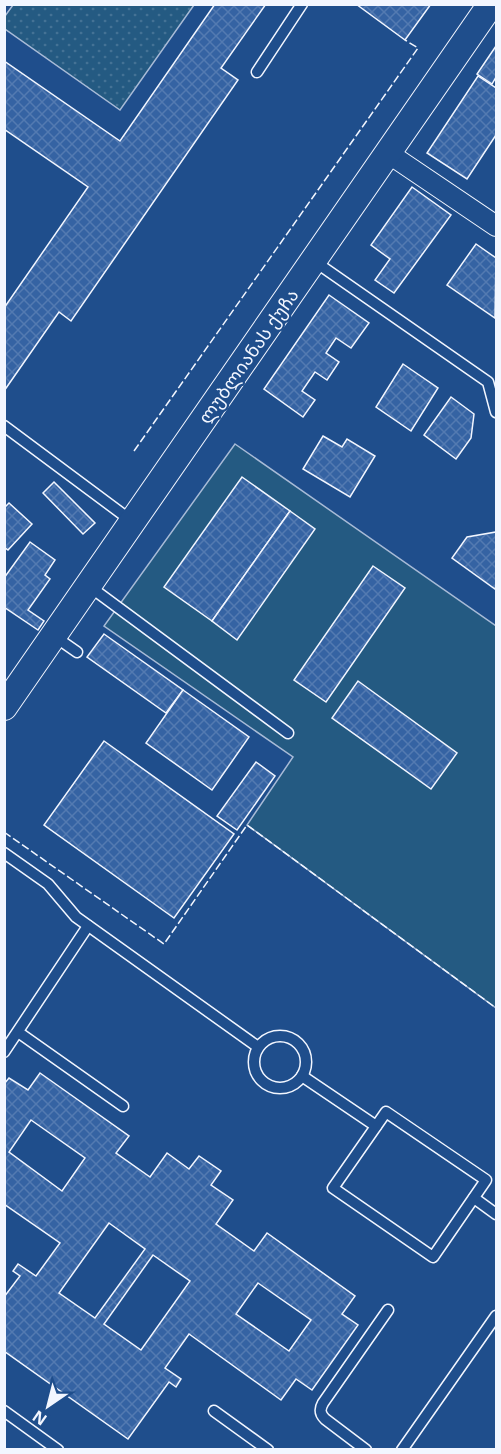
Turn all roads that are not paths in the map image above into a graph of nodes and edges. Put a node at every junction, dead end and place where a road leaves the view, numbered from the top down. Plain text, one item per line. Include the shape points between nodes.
1 (302, 4) edge
2 (491, 4) edge
3 (257, 72) dead end
4 (388, 153) junction
5 (496, 226) edge
6 (314, 261) junction
7 (496, 412) edge
8 (4, 426) edge
9 (133, 522) junction
10 (88, 586) junction
11 (54, 636) junction
12 (77, 652) dead end
13 (7, 697) edge
14 (288, 733) dead end
15 (4, 853) edge
16 (88, 926) junction
17 (18, 1032) junction
18 (258, 1047) junction
19 (4, 1052) edge
20 (302, 1077) junction
21 (123, 1106) dead end
22 (376, 1126) junction
23 (474, 1197) junction
24 (496, 1214) edge
25 (388, 1310) dead end
26 (496, 1316) edge
27 (4, 1411) edge
28 (214, 1411) dead end
29 (58, 1449) edge
30 (268, 1449) edge
31 (366, 1449) edge
32 (402, 1449) edge

1 - 3 lane
2 - 4 street, ლუბლიანას ქუჩა
4 - 5 street
4 - 6 street, ლუბლიანას ქუჩა
6 - 7 lane via 488,382
6 - 9 street, ლუბლიანას ქუჩა
8 - 9 lane
9 - 10 street, ლუბლიანას ქუჩა
10 - 11 street, ლუბლიანას ქუჩა
10 - 14 lane
11 - 12 lane
11 - 13 street, ლუბლიანას ქუჩა
15 - 16 lane via 48,884
16 - 17 lane
16 - 18 lane
17 - 19 lane
17 - 21 lane
18 - 20 lane via 256,1073 269,1086 287,1087
18 - 20 lane via 273,1036 291,1037 307,1059
20 - 22 lane
22 - 23 lane via 386,1112 486,1180
22 - 23 lane via 333,1188 433,1257
23 - 24 lane
25 - 31 lane via 320,1408 325,1419
26 - 32 lane
27 - 29 lane
28 - 30 lane

